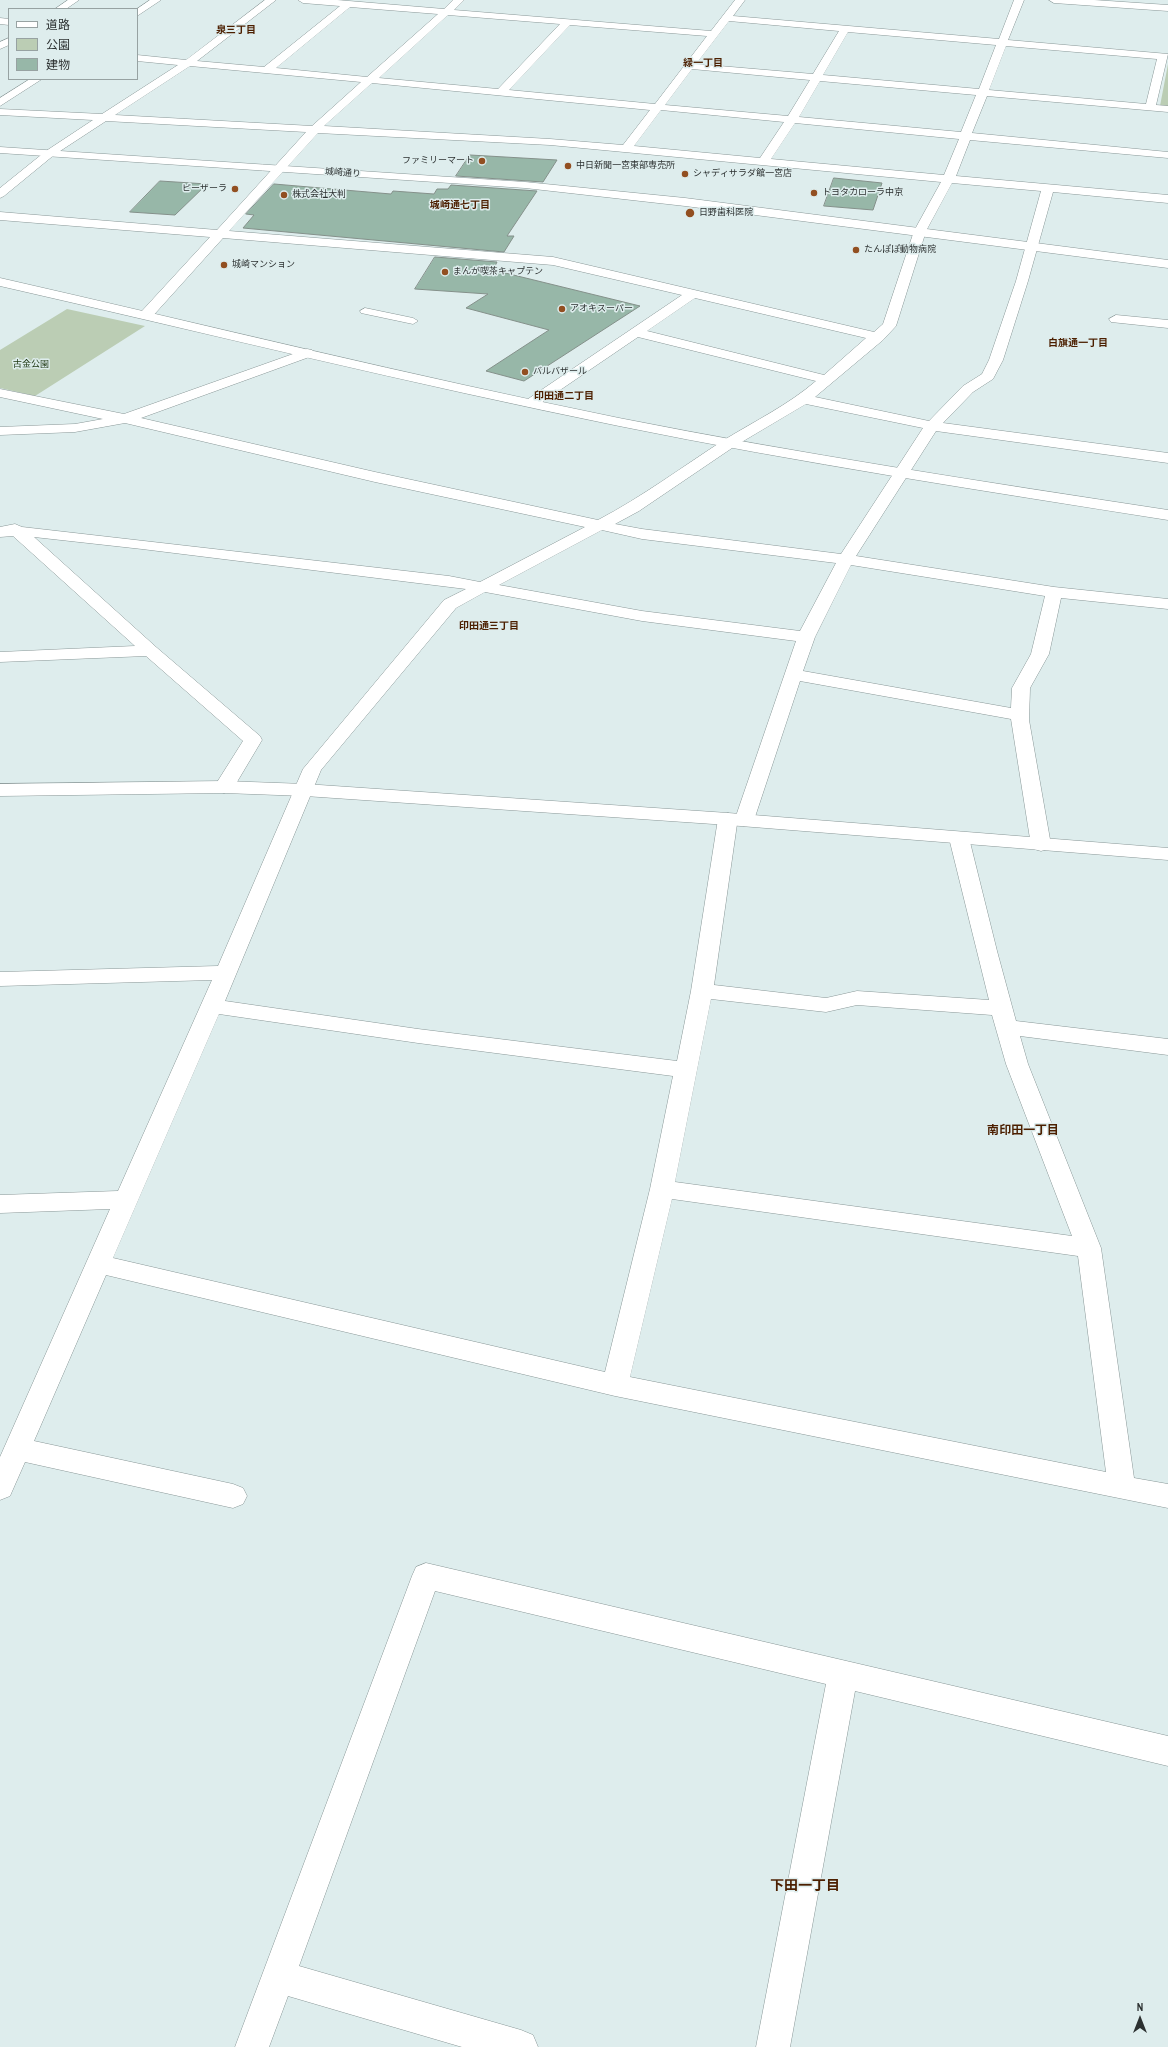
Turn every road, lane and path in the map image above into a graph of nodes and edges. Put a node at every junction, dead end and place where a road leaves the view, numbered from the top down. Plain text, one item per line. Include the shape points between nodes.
1 (74, 0) edge
2 (156, 0) edge
3 (271, 0) edge
4 (303, 0) edge
5 (459, 0) edge
6 (740, 0) edge
7 (1020, 0) edge
8 (1054, 0) edge
9 (348, 4) junction
10 (62, 8) edge
11 (1168, 8) edge
12 (138, 12) edge
13 (445, 12) junction
14 (726, 18) junction
15 (567, 22) junction
16 (845, 29) junction
17 (713, 34) junction
18 (1002, 42) junction
19 (1122, 43) dead end
20 (1168, 47) edge
21 (1166, 57) edge
22 (138, 58) edge
23 (188, 62) junction
24 (688, 66) junction
25 (267, 70) junction
26 (815, 78) junction
27 (369, 79) junction
28 (35, 80) edge
29 (501, 92) junction
30 (982, 93) junction
31 (0, 103) edge
32 (656, 106) junction
33 (1150, 108) junction
34 (1168, 109) edge
35 (0, 112) edge
36 (102, 118) junction
37 (792, 119) junction
38 (314, 130) junction
39 (966, 136) junction
40 (0, 150) edge
41 (625, 150) junction
42 (50, 153) junction
43 (1168, 155) edge
44 (763, 162) junction
45 (280, 169) junction
46 (949, 178) junction
47 (1048, 187) junction
48 (0, 194) edge
49 (1168, 199) edge
50 (0, 216) edge
51 (920, 231) junction
52 (220, 235) junction
53 (1030, 246) junction
54 (1168, 264) edge
55 (0, 282) edge
56 (692, 294) junction
57 (365, 311) dead end
58 (146, 315) junction
59 (1116, 318) dead end
60 (413, 321) dead end
61 (1168, 324) edge
62 (635, 332) junction
63 (878, 337) junction
64 (307, 353) junction
65 (827, 380) junction
66 (0, 393) edge
67 (804, 399) junction
68 (533, 402) junction
69 (125, 419) junction
70 (932, 426) junction
71 (0, 432) edge
72 (730, 443) junction
73 (1168, 458) edge
74 (901, 473) junction
75 (1168, 514) edge
76 (0, 517) edge
77 (600, 525) junction
78 (0, 532) edge
79 (18, 532) junction
80 (846, 559) junction
81 (482, 588) junction
82 (1054, 592) junction
83 (1168, 604) edge
84 (806, 637) junction
85 (150, 651) junction
86 (0, 657) edge
87 (792, 674) junction
88 (1020, 715) junction
89 (224, 787) junction
90 (0, 790) edge
91 (304, 790) junction
92 (736, 820) junction
93 (959, 838) junction
94 (1041, 845) junction
95 (1168, 854) edge
96 (226, 973) junction
97 (0, 979) edge
98 (702, 991) junction
99 (211, 1006) junction
100 (1004, 1018) junction
101 (1168, 1047) edge
102 (686, 1070) junction
103 (662, 1189) junction
104 (126, 1200) junction
105 (0, 1204) edge
106 (1089, 1248) junction
107 (98, 1264) junction
108 (615, 1384) junction
109 (17, 1449) junction
110 (0, 1488) edge
111 (1122, 1488) junction
112 (233, 1496) dead end
113 (1168, 1496) edge
114 (843, 1673) junction
115 (1168, 1751) edge
116 (279, 1977) junction
117 (252, 2047) edge
118 (521, 2047) edge
119 (774, 2047) edge

1 - 10 street
2 - 12 street
3 - 23 street
4 - 9 street
5 - 13 street
6 - 14 street
7 - 18 street via 1011,31
8 - 11 street
9 - 13 street
9 - 25 street
13 - 15 street
13 - 27 street
14 - 16 street
14 - 17 street
15 - 17 street
15 - 29 street
16 - 18 street
16 - 26 street
17 - 24 street
18 - 21 street
18 - 30 street
19 - 20 street
21 - 33 street
22 - 23 street
23 - 25 street
23 - 36 street
24 - 26 street
24 - 32 street
25 - 27 street
26 - 30 street
26 - 37 street
27 - 29 street
27 - 38 street
28 - 31 street
29 - 32 street
30 - 33 street
30 - 39 street
32 - 37 street
32 - 41 street
33 - 34 street
35 - 36 street
36 - 38 street
36 - 42 street
37 - 39 street
37 - 44 street
38 - 41 street via 550,142
38 - 45 street
39 - 43 street
39 - 46 street
40 - 42 street, 城崎通り
41 - 44 street
42 - 45 street, 城崎通り
42 - 48 street
44 - 46 street
45 - 51 street, 城崎通り via 525,185
45 - 52 street
46 - 47 street
46 - 51 street
47 - 49 street
47 - 53 street
50 - 52 street
51 - 53 street, 城崎通り
51 - 63 street via 889,326
52 - 56 street via 553,260
52 - 58 street
53 - 54 street, 城崎通り
53 - 70 street via 1008,326 988,376 968,389
55 - 58 street
56 - 62 street
56 - 63 street
57 - 60 lane
58 - 64 street
59 - 61 street
62 - 65 street
62 - 68 street
63 - 65 street
64 - 68 street
64 - 69 street
65 - 67 street
66 - 69 street
67 - 70 street
67 - 72 street
68 - 72 street
69 - 71 street via 75,428
69 - 77 street via 375,477
70 - 73 street
70 - 74 street
72 - 74 street
72 - 77 street via 634,508
74 - 75 street
74 - 80 street
76 - 79 street
77 - 80 street via 642,534
77 - 81 street
78 - 79 street
79 - 81 street via 142,544 449,581
79 - 85 street
80 - 82 street
80 - 84 street
81 - 84 street via 642,616
81 - 91 street via 450,604 312,769
82 - 83 street
82 - 88 street via 1040,654 1021,688
84 - 87 street
85 - 86 street
85 - 89 street via 253,740
87 - 88 street
87 - 92 street
88 - 94 street
89 - 90 street
89 - 91 street
91 - 92 street
91 - 96 street
92 - 93 street
92 - 98 street
93 - 94 street
93 - 100 street
94 - 95 street
96 - 97 street
96 - 99 street
98 - 100 street via 826,1005 857,998
98 - 102 street
99 - 102 street via 418,1036
99 - 104 street
100 - 101 street
100 - 106 street via 1017,1064
102 - 103 street
103 - 106 street
103 - 108 street
104 - 105 street
104 - 107 street
106 - 111 street
107 - 108 street
107 - 109 street
108 - 111 street
109 - 110 street
109 - 112 street
111 - 113 street
114 - 115 street
114 - 116 street via 426,1576
114 - 119 street
116 - 117 street
116 - 118 street

